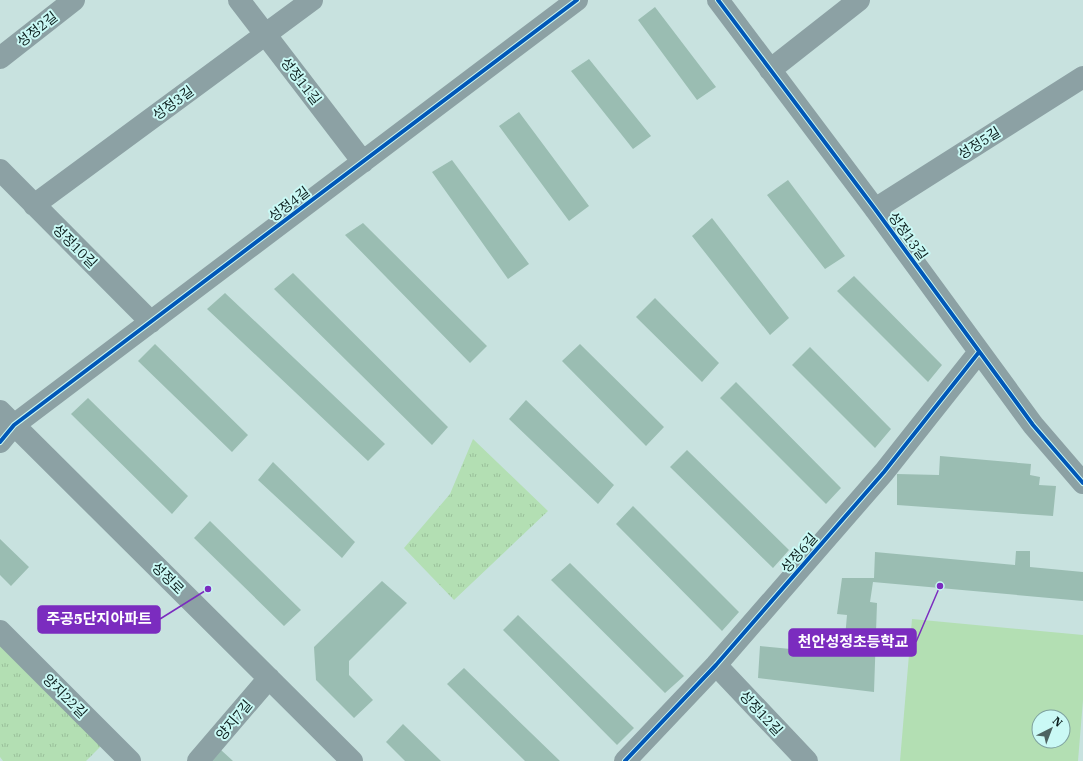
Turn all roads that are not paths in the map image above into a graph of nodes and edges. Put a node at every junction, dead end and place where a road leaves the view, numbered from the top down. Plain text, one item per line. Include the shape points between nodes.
1 (74, 0) edge
2 (239, 0) edge
3 (312, 0) edge
4 (576, 0) edge
5 (718, 0) edge
6 (859, 0) edge
7 (265, 35) junction
8 (0, 58) edge
9 (770, 70) junction
10 (1083, 77) edge
11 (363, 162) junction
12 (0, 170) edge
13 (34, 205) junction
14 (874, 209) junction
15 (151, 322) junction
16 (979, 352) junction
17 (7, 418) edge
18 (0, 442) edge
19 (1083, 483) edge
20 (0, 631) edge
21 (716, 665) junction
22 (269, 678) junction
23 (130, 761) edge
24 (198, 761) edge
25 (352, 761) edge
26 (625, 761) edge
27 (807, 761) edge

1 - 8 street, 성정2길
2 - 7 street, 성정11길
3 - 7 street, 성정3길
4 - 11 street, 성정4길
5 - 9 street, 성정13길
6 - 9 street
7 - 11 street, 성정11길
7 - 13 street, 성정3길
9 - 14 street, 성정13길
10 - 14 street, 성정5길
11 - 15 street, 성정4길
12 - 13 street, 성정10길
13 - 15 street, 성정10길
14 - 16 street, 성정13길
15 - 17 street, 성정4길
16 - 19 street, 성정13길 via 1033,425
16 - 21 street, 성정6길 via 884,472
17 - 18 street, 성정4길
17 - 22 street, 성정로
20 - 23 street, 양지22길
21 - 26 street, 성정6길
21 - 27 street, 성정12길
22 - 24 street, 양지7길
22 - 25 street, 성정로

